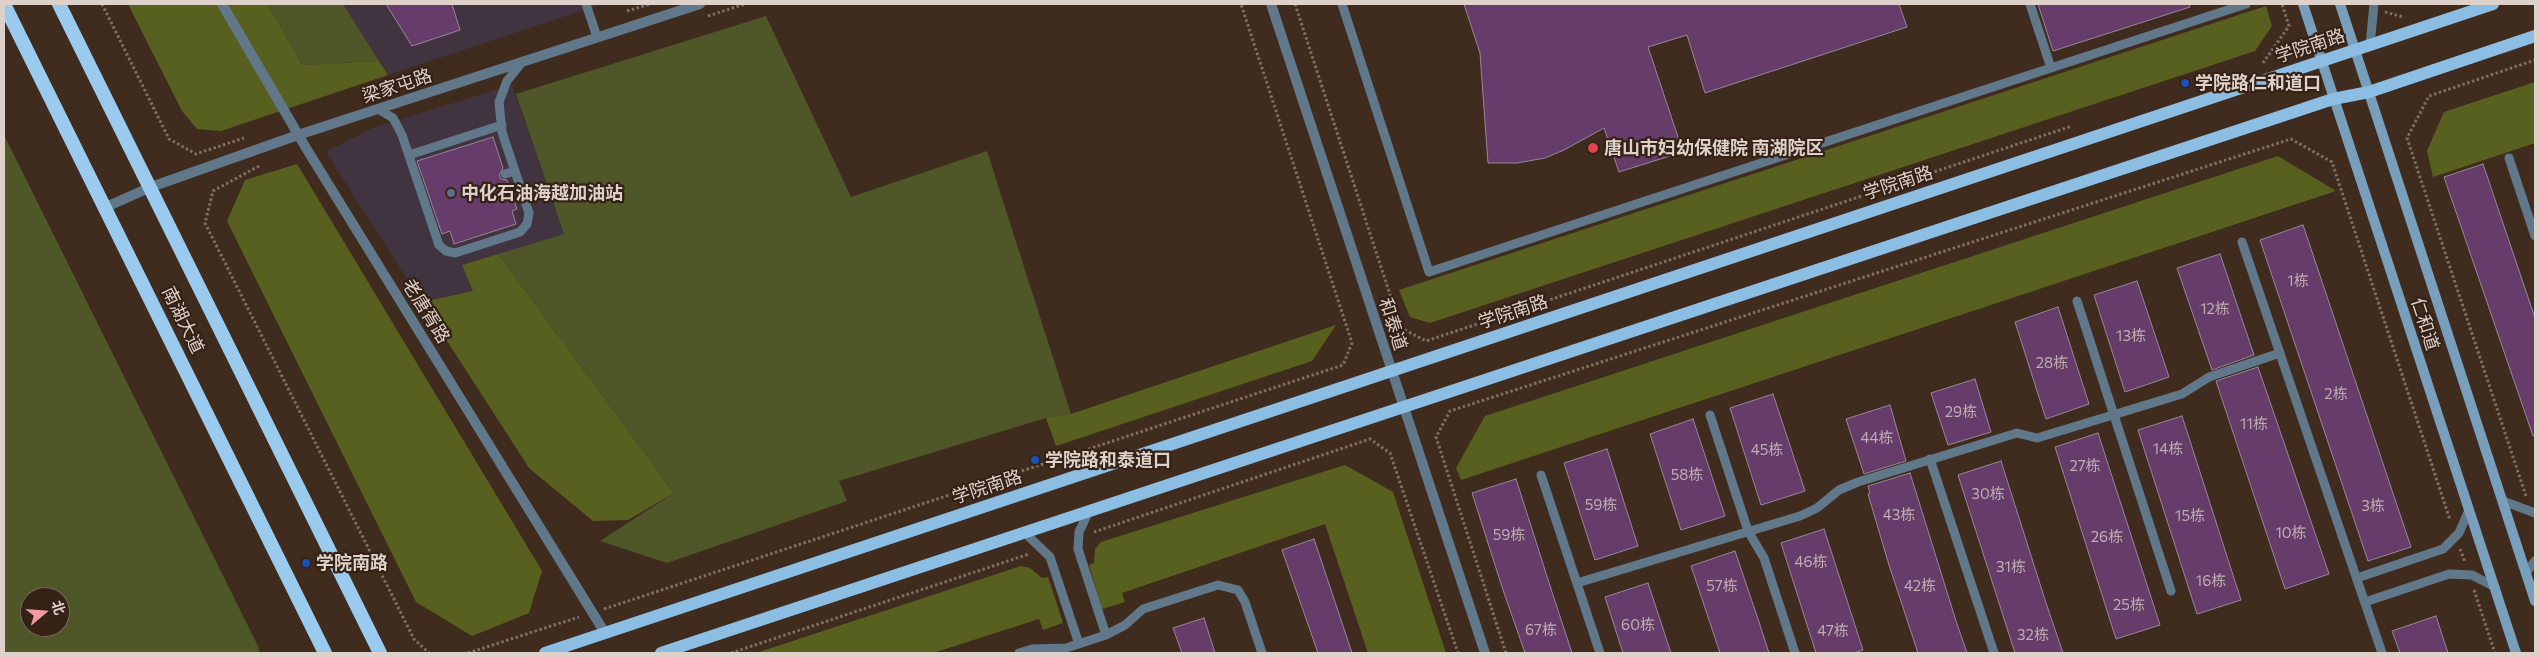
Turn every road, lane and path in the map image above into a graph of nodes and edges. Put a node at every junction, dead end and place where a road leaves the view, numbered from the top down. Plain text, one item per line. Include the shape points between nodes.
1 (4, 4) edge
2 (60, 4) edge
3 (102, 4) edge
4 (222, 4) edge
5 (586, 4) edge
6 (700, 4) edge
7 (1241, 4) edge
8 (1271, 4) edge
9 (1342, 4) edge
10 (2030, 4) edge
11 (2246, 4) edge
12 (2303, 4) edge
13 (2340, 4) edge
14 (2488, 5) edge
15 (2374, 6) edge
16 (2411, 15) dead end
17 (2535, 36) edge
18 (597, 38) junction
19 (2370, 45) junction
20 (2355, 49) junction
21 (2535, 60) edge
22 (524, 61) junction
23 (2321, 61) junction
24 (2051, 68) junction
25 (2369, 92) junction
26 (2333, 99) junction
27 (378, 109) junction
28 (502, 125) junction
29 (298, 135) junction
30 (196, 154) dead end
31 (409, 155) junction
32 (2509, 158) dead end
33 (515, 171) junction
34 (505, 174) dead end
35 (151, 187) junction
36 (213, 191) dead end
37 (106, 207) junction
38 (2535, 236) edge
39 (2242, 242) dead end
40 (2077, 301) dead end
41 (2280, 352) junction
42 (1392, 370) junction
43 (1403, 406) junction
44 (1710, 415) dead end
45 (2114, 415) junction
46 (1370, 439) dead end
47 (1930, 459) junction
48 (1541, 475) dead end
49 (2503, 501) junction
50 (2469, 510) junction
51 (1089, 511) junction
52 (2533, 512) edge
53 (1748, 531) junction
54 (1024, 532) junction
55 (2456, 536) junction
56 (2535, 561) edge
57 (2526, 573) junction
58 (2469, 575) junction
59 (2357, 578) junction
60 (1576, 583) junction
61 (2495, 588) junction
62 (2171, 591) dead end
63 (2535, 601) edge
64 (2365, 602) junction
65 (592, 612) junction
66 (605, 633) junction
67 (1106, 635) junction
68 (1079, 644) junction
69 (325, 653) edge
70 (380, 653) edge
71 (429, 653) edge
72 (468, 653) edge
73 (545, 653) edge
74 (661, 653) edge
75 (1019, 653) edge
76 (1262, 653) edge
77 (1458, 653) edge
78 (1485, 653) edge
79 (1506, 653) edge
80 (1600, 653) edge
81 (1795, 653) edge
82 (1994, 653) edge
83 (2382, 653) edge
84 (2495, 653) edge
85 (2516, 653) edge

1 - 37 highway, 南湖大道
2 - 35 highway, 南湖大道
3 - 30 path via 169,139
4 - 29 street, 老唐胥路
5 - 18 lane
6 - 18 street, 梁家屯路
7 - 65 path via 1352,343 1343,365
8 - 42 street, 和泰道
9 - 24 lane via 1430,272
10 - 24 lane
11 - 24 lane
12 - 23 main road, 仁和道
13 - 20 main road, 仁和道
14 - 19 main road, 学院南路
15 - 16 path via 2403,18
15 - 19 lane
17 - 25 main road
18 - 22 street, 梁家屯路
19 - 20 main road, 学院南路
20 - 23 main road, 学院南路
20 - 25 main road, 仁和道
21 - 52 path via 2429,96 2407,138
22 - 27 street, 梁家屯路
22 - 28 lane via 507,81 499,102
23 - 26 main road, 仁和道
23 - 42 main road, 学院南路
25 - 26 main road
25 - 49 main road, 仁和道
26 - 43 main road
26 - 50 main road, 仁和道
27 - 29 street, 梁家屯路
27 - 31 lane via 393,118
28 - 31 lane
28 - 33 lane
29 - 35 street, 梁家屯路
29 - 65 street, 老唐胥路
31 - 33 lane via 439,245 455,253 520,232 527,224 528,213
32 - 38 lane
33 - 34 lane
35 - 37 street, 梁家屯路
35 - 70 highway, 南湖大道
36 - 71 path via 205,224 414,639
37 - 69 highway, 南湖大道
39 - 41 lane
40 - 45 lane
41 - 45 lane via 2209,377 2182,394
41 - 59 lane
42 - 43 street, 和泰道
42 - 66 main road, 学院南路
43 - 51 main road
43 - 78 street, 和泰道
44 - 53 lane
45 - 47 lane via 2037,438 2017,432
45 - 62 lane
46 - 77 path via 1390,453
47 - 53 lane via 1839,490 1817,508 1800,516
47 - 82 lane
48 - 60 lane
49 - 52 lane
49 - 57 main road, 仁和道
50 - 55 lane
50 - 61 main road, 仁和道
51 - 54 main road
51 - 67 lane via 1079,532 1078,549
53 - 60 lane
53 - 81 lane via 1764,558
54 - 68 lane via 1050,557
54 - 74 main road
55 - 58 path
55 - 59 lane via 2443,549
55 - 79 path via 2332,162 2291,139 1450,411 1436,437
56 - 57 lane
57 - 63 main road, 仁和道
58 - 61 lane
58 - 64 lane via 2449,574
58 - 84 path
59 - 64 lane
60 - 80 lane
61 - 85 main road, 仁和道
64 - 83 lane
65 - 66 street, 老唐胥路
65 - 72 path
66 - 73 main road, 学院南路
67 - 68 lane
67 - 76 lane via 1125,625 1143,609 1218,585 1228,586 1238,590 1245,602
68 - 75 lane

